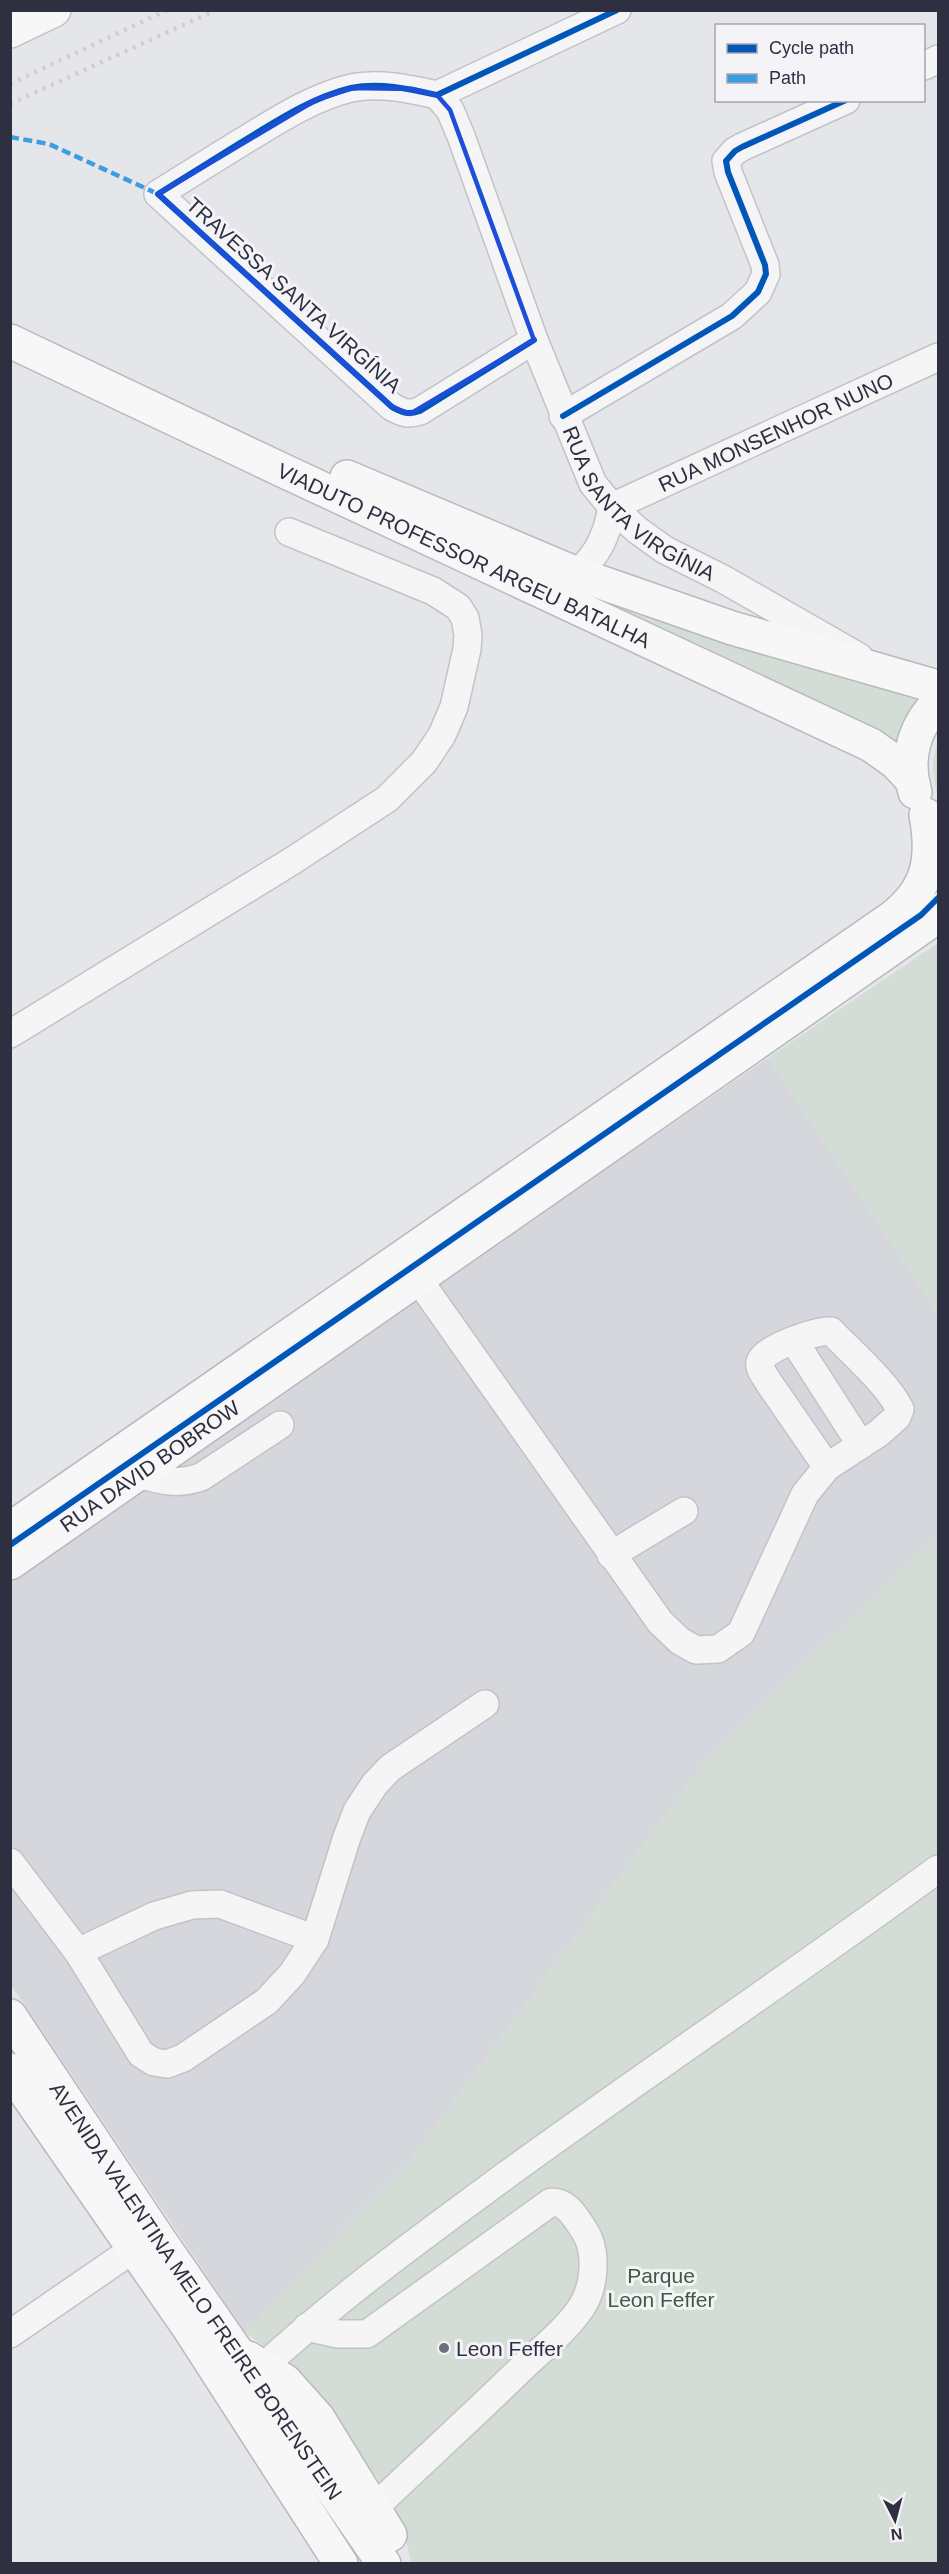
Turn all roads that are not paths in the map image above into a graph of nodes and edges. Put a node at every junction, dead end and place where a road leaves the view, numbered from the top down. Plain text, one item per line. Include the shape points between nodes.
1 (54, 10) edge
2 (617, 10) edge
3 (10, 31) edge
4 (939, 59) edge
5 (925, 66) edge
6 (437, 95) junction
7 (842, 102) edge
8 (10, 322) edge
9 (534, 340) junction
10 (10, 341) edge
11 (939, 357) edge
12 (563, 416) junction
13 (290, 463) junction
14 (612, 507) junction
15 (289, 532) dead end
16 (577, 574) junction
17 (880, 670) junction
18 (939, 687) edge
19 (939, 703) edge
20 (912, 780) junction
21 (932, 820) edge
22 (939, 916) edge
23 (10, 1034) edge
24 (418, 1279) junction
25 (794, 1341) junction
26 (280, 1425) dead end
27 (861, 1445) junction
28 (827, 1467) junction
29 (139, 1474) junction
30 (684, 1510) dead end
31 (10, 1528) edge
32 (611, 1555) junction
33 (10, 1563) edge
34 (485, 1704) dead end
35 (10, 1862) edge
36 (939, 1869) edge
37 (315, 1939) junction
38 (78, 1952) junction
39 (10, 2016) edge
40 (10, 2070) edge
41 (135, 2248) junction
42 (307, 2327) junction
43 (10, 2334) edge
44 (235, 2350) junction
45 (263, 2367) junction
46 (374, 2508) junction
47 (341, 2561) edge
48 (385, 2564) edge

1 - 3 main road
2 - 6 street
4 - 5 street
6 - 9 street, RUA SANTA VIRGÍNIA via 450,110 461,136
6 - 9 street, TRAVESSA SANTA VIRGÍNIA via 377,86 351,88 325,97 286,115 158,194 403,413 420,411
7 - 12 street via 742,147 726,161 765,265 766,274 758,292 732,316
8 - 13 main road, VIADUTO PROFESSOR ARGEU BATALHA
9 - 12 street, RUA SANTA VIRGÍNIA
10 - 13 main road, VIADUTO PROFESSOR ARGEU BATALHA
11 - 14 street, RUA MONSENHOR NUNO
12 - 14 street, RUA SANTA VIRGÍNIA via 593,483
13 - 16 main road, VIADUTO PROFESSOR ARGEU BATALHA
13 - 20 main road, VIADUTO PROFESSOR ARGEU BATALHA via 871,745
14 - 16 street via 603,542
14 - 17 street, RUA SANTA VIRGÍNIA via 665,550
15 - 23 street via 433,591 458,608 466,626 467,649 454,707 442,735 424,762 387,799
16 - 17 main road, VIADUTO PROFESSOR ARGEU BATALHA via 732,628
17 - 18 main road, RUA SANTA VIRGÍNIA
19 - 20 main road, RUA DAVID BOBROW via 924,720 915,739 910,759
20 - 21 main road, RUA DAVID BOBROW
21 - 31 main road, RUA DAVID BOBROW via 925,876 914,898 893,917
22 - 24 main road, RUA DAVID BOBROW
24 - 29 main road, RUA DAVID BOBROW
24 - 32 street
25 - 27 street
25 - 27 street via 820,1330 831,1331 895,1400 900,1409 897,1417
25 - 28 street via 764,1355 761,1370
26 - 29 street via 201,1477 176,1483
27 - 28 street
28 - 32 street via 805,1494 741,1633 718,1649 696,1650 680,1641 660,1622
29 - 33 main road, RUA DAVID BOBROW
30 - 32 street
34 - 37 street via 390,1768 374,1785 357,1811 347,1837
35 - 38 street
36 - 42 street via 586,2117 385,2264
37 - 38 street via 220,1904 192,1905 154,1916
37 - 38 street via 292,1974 267,2001 183,2058 167,2064 141,2054
39 - 44 main road, AVENIDA VALENTINA MELO FREIRE BORENSTEIN
40 - 41 main road, AVENIDA VALENTINA MELO FREIRE BORENSTEIN
41 - 43 street
41 - 47 main road, AVENIDA VALENTINA MELO FREIRE BORENSTEIN
42 - 45 street
42 - 46 street via 338,2334 367,2334 551,2202 567,2206 588,2236 593,2255 591,2278 581,2308 484,2406
44 - 45 main road
44 - 48 main road, AVENIDA VALENTINA MELO FREIRE BORENSTEIN
45 - 46 main road via 285,2381 318,2418
46 - 48 main road via 392,2539 393,2553

